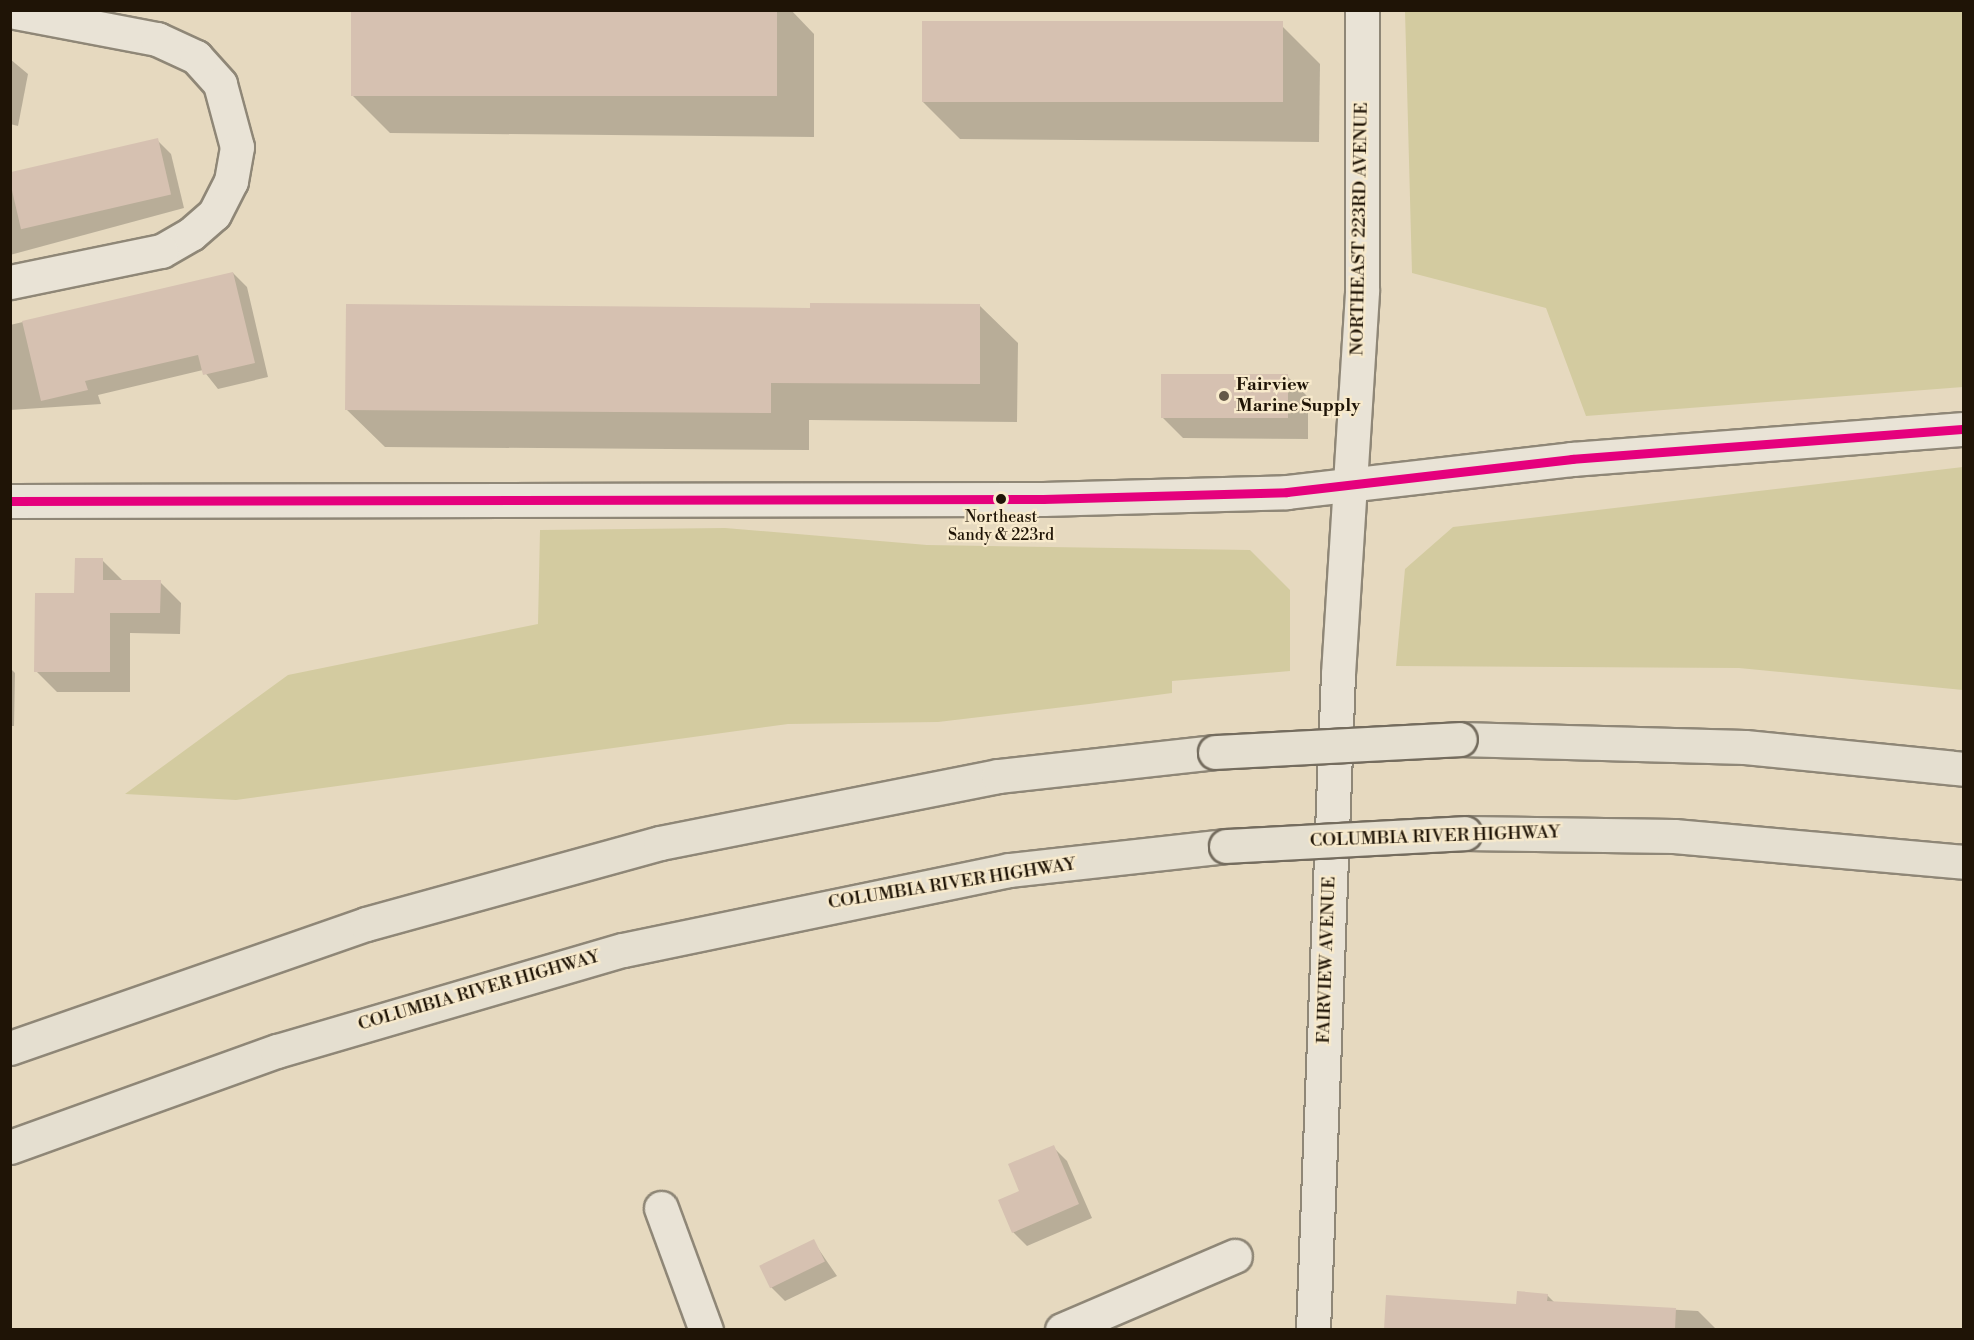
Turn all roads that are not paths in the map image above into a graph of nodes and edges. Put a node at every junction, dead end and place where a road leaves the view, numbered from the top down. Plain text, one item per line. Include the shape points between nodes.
1 (10, 10) edge
2 (1362, 10) edge
3 (10, 282) edge
4 (1964, 429) edge
5 (1350, 484) junction
6 (10, 501) edge
7 (1964, 769) edge
8 (1964, 862) edge
9 (10, 1048) edge
10 (10, 1147) edge
11 (661, 1208) dead end
12 (1235, 1256) dead end
13 (706, 1329) edge
14 (1062, 1329) edge
15 (1313, 1329) edge

1 - 3 main road via 157,39 196,57 220,84 237,147 231,181 214,214 191,234 161,251
2 - 5 main road, NORTHEAST 223RD AVENUE via 1362,290
4 - 5 main road via 1572,459
5 - 6 main road via 1287,492 1043,499
5 - 15 main road, FAIRVIEW AVENUE
7 - 9 highway, bridge via 1745,747 1460,739 1215,752 998,776 660,843 366,924
8 - 10 highway, COLUMBIA RIVER HIGHWAY, bridge via 1674,836 1465,832 1227,846 997,872 623,950 277,1051
11 - 13 main road
12 - 14 main road

